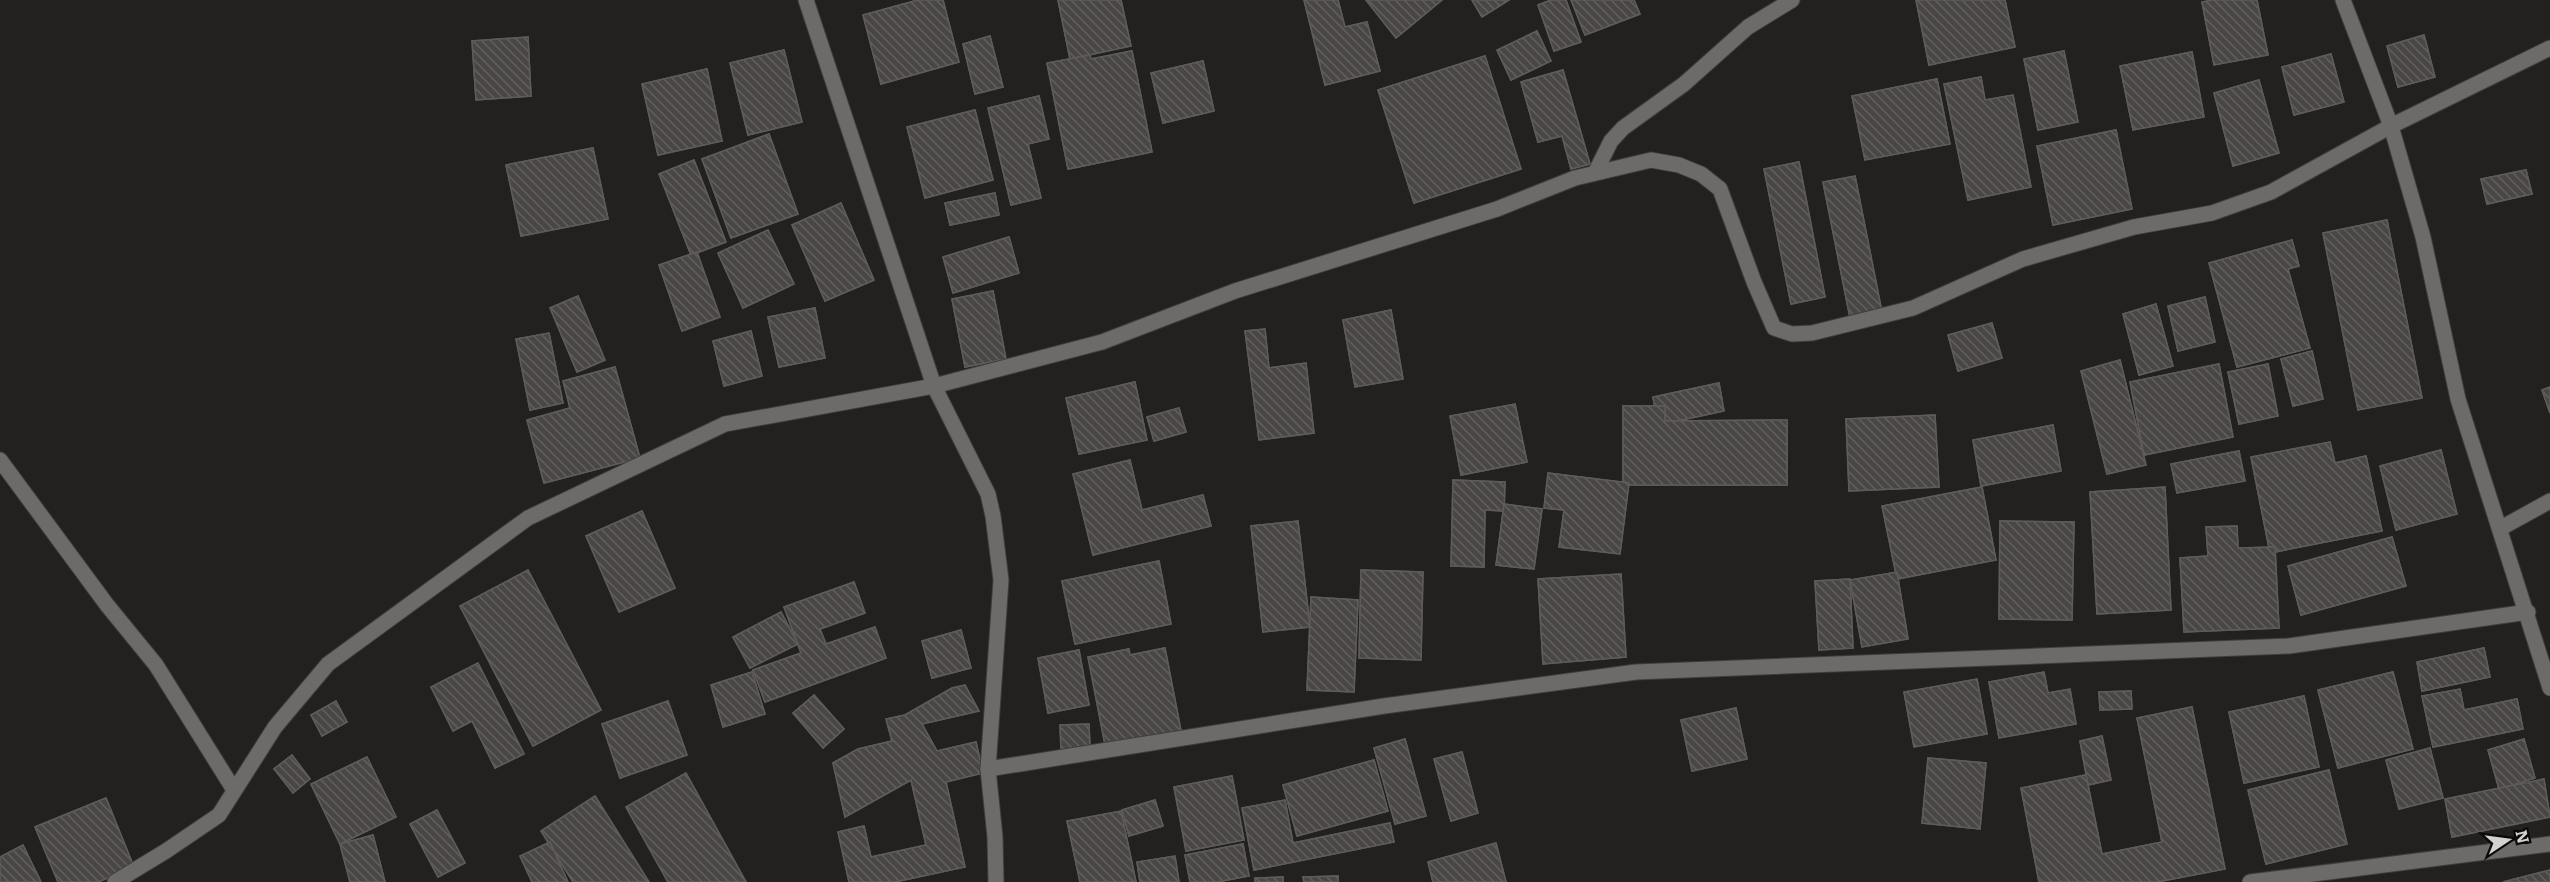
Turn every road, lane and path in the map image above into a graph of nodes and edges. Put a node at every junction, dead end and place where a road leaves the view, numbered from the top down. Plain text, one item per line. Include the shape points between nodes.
1 (806, 0) edge
2 (1792, 0) edge
3 (2343, 0) edge
4 (2550, 48) edge
5 (2391, 126) junction
6 (1595, 173) junction
7 (934, 386) junction
8 (0, 460) edge
9 (2550, 501) edge
10 (2501, 528) junction
11 (2528, 612) junction
12 (2550, 688) edge
13 (988, 769) junction
14 (234, 790) junction
15 (2550, 844) edge
16 (115, 882) edge
17 (996, 882) edge
18 (2250, 882) edge

1 - 7 street
2 - 6 street via 1748,27 1684,84 1623,128 1611,141
3 - 5 street
4 - 5 street
5 - 6 street via 2271,192 2212,213 2134,227 2023,259 1913,308 1812,333 1792,334 1774,328 1720,189 1701,174 1651,160
5 - 10 street via 2423,237 2458,399
6 - 7 street via 1486,212 1235,291 1102,342
7 - 13 street via 988,494 993,516 1001,580
7 - 14 street via 725,424 528,518 328,664 275,727
8 - 14 street via 156,665
9 - 10 street
10 - 11 street
11 - 12 street
11 - 13 street via 2289,646 1636,672 1384,706
13 - 17 street
14 - 16 street via 219,816
15 - 18 street

